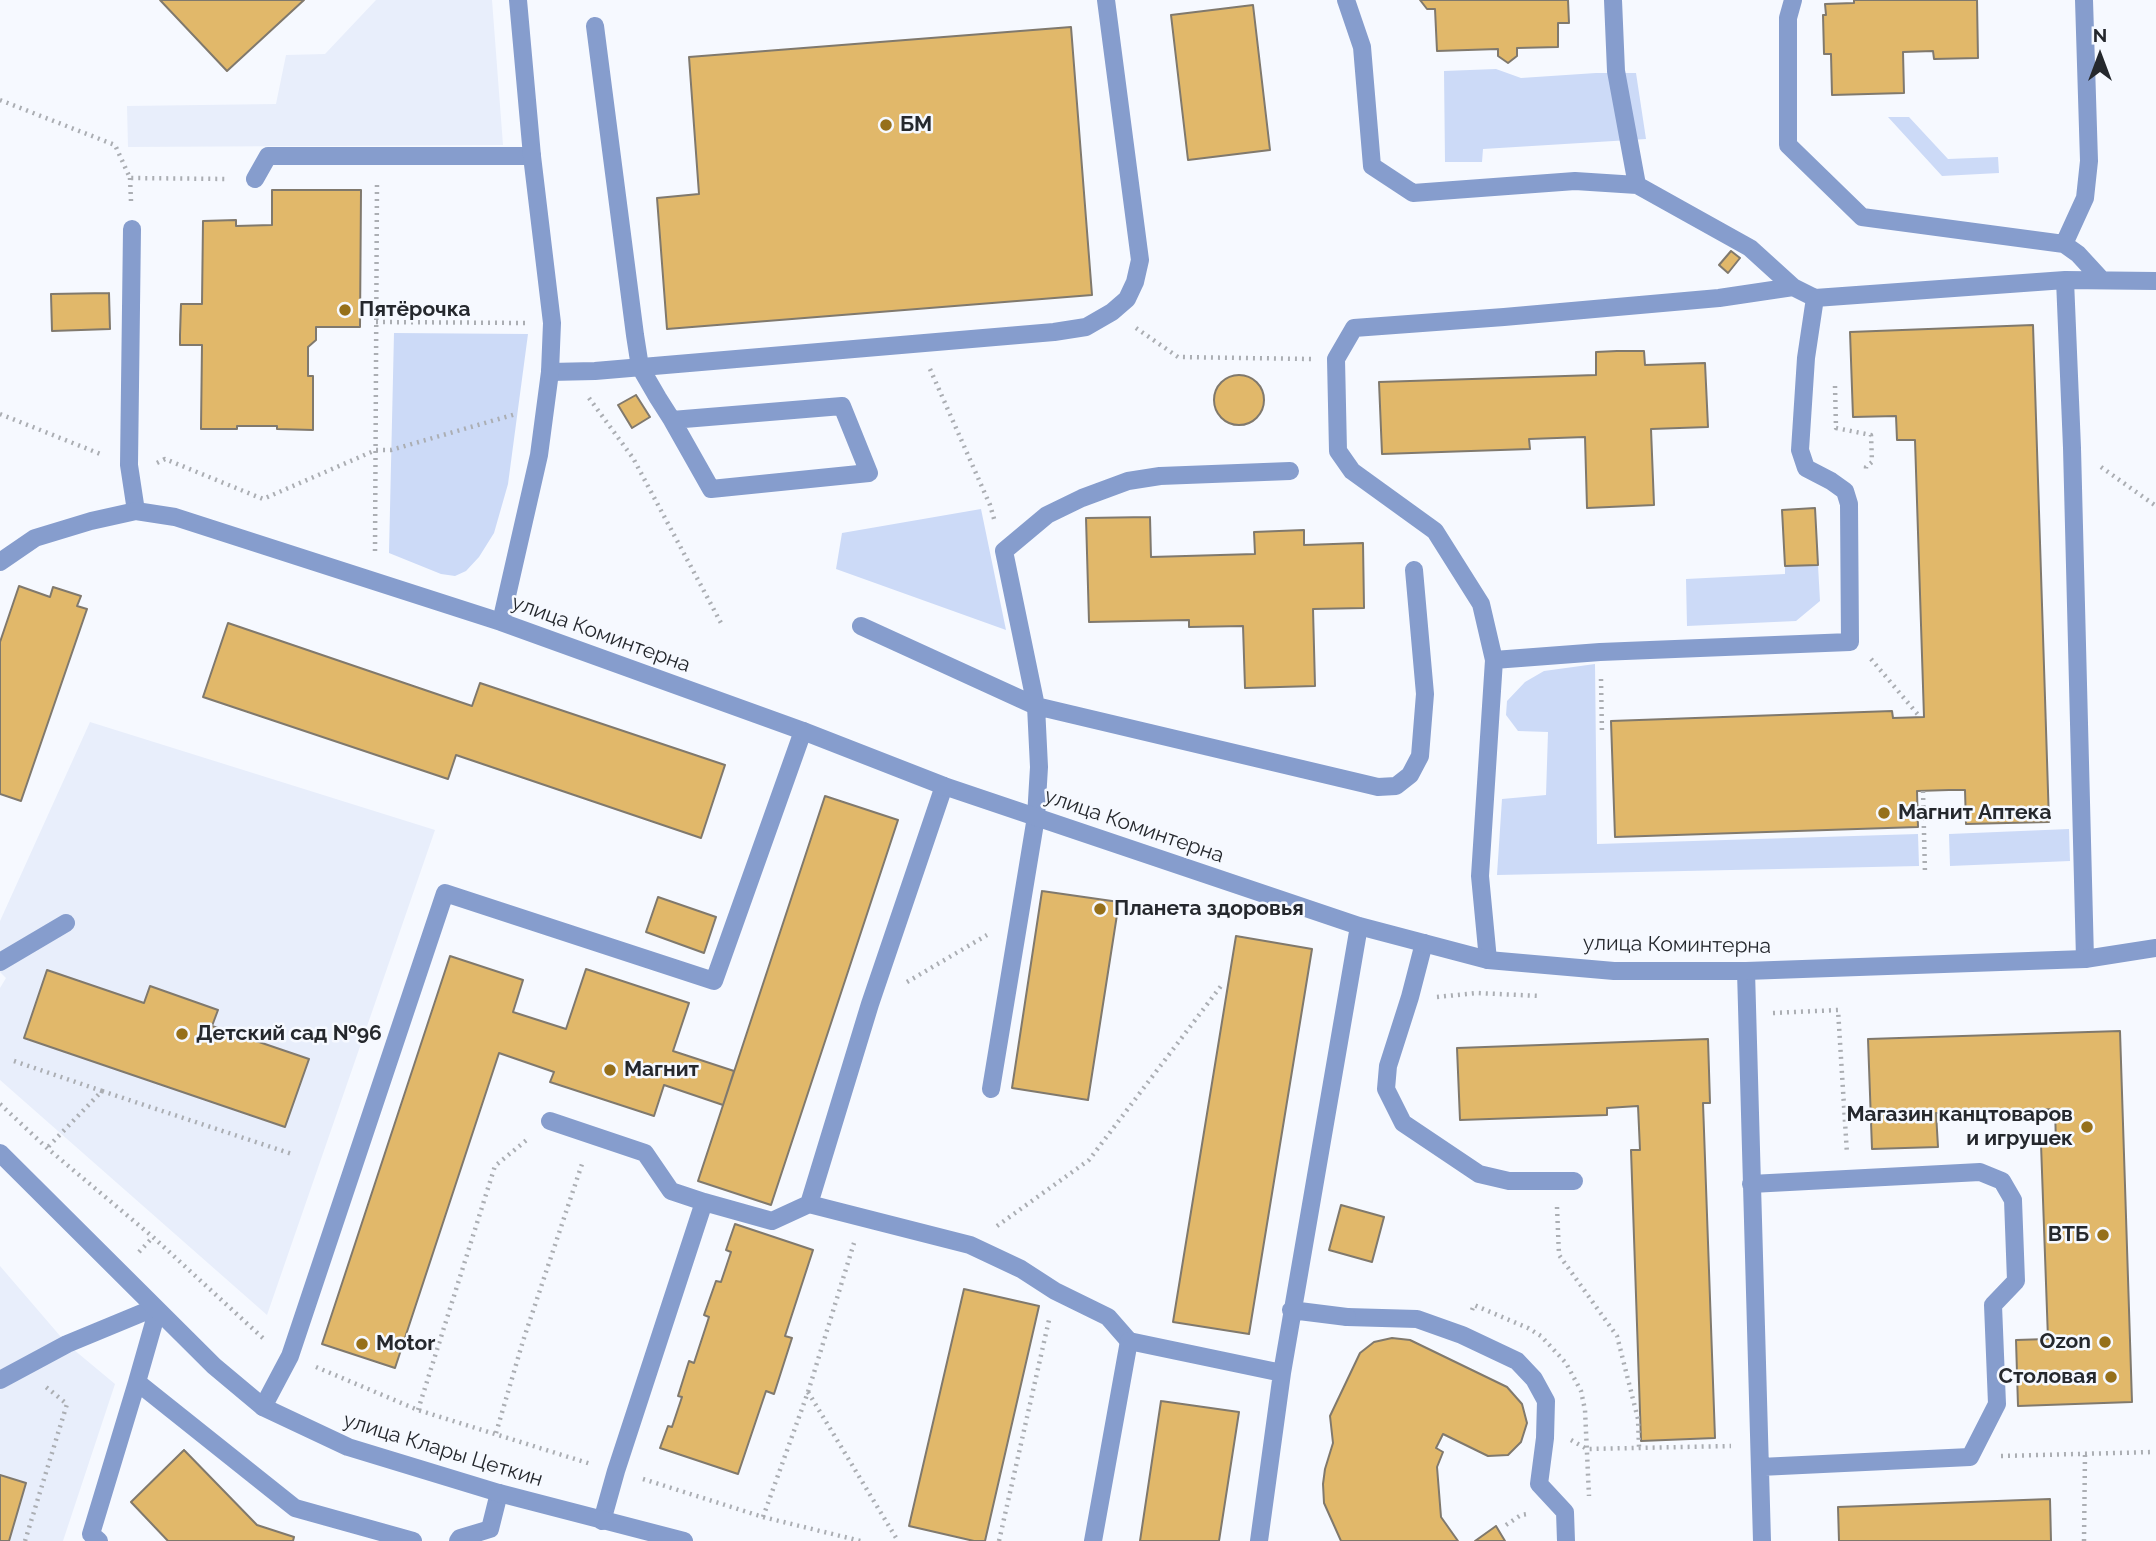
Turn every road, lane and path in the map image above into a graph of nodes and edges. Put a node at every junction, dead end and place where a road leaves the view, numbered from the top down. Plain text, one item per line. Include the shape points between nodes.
1 (518, 0) edge
2 (1106, 0) edge
3 (1346, 0) edge
4 (1613, 0) edge
5 (1793, 0) edge
6 (2084, 0) edge
7 (595, 26) dead end
8 (0, 100) edge
9 (532, 156) junction
10 (255, 179) joint
11 (1637, 185) junction
12 (377, 187) dead end
13 (132, 229) dead end
14 (2064, 244) junction
15 (2101, 279) junction
16 (2065, 281) junction
17 (2156, 281) edge
18 (1793, 287) junction
19 (1815, 298) junction
20 (1112, 312) junction
21 (376, 322) junction
22 (552, 323) junction
23 (919, 343) junction
24 (1336, 359) junction
25 (640, 367) junction
26 (569, 371) junction
27 (550, 372) junction
28 (1835, 379) dead end
29 (0, 414) edge
30 (519, 414) dead end
31 (672, 420) junction
32 (2072, 448) junction
33 (376, 450) junction
34 (129, 466) junction
35 (1290, 471) dead end
36 (1866, 479) dead end
37 (2156, 506) edge
38 (136, 511) junction
39 (1004, 551) junction
40 (0, 562) edge
41 (1414, 570) dead end
42 (375, 580) junction
43 (501, 622) junction
44 (721, 623) dead end
45 (861, 626) dead end
46 (1850, 642) junction
47 (1871, 646) dead end
48 (1872, 659) junction
49 (1494, 660) junction
50 (1858, 660) dead end
51 (1036, 706) junction
52 (1920, 717) dead end
53 (803, 731) junction
54 (944, 786) junction
55 (1923, 791) dead end
56 (1036, 817) junction
57 (1925, 874) dead end
58 (1018, 917) junction
59 (66, 923) dead end
60 (1359, 926) junction
61 (1424, 943) junction
62 (2156, 948) edge
63 (2085, 959) junction
64 (1488, 960) junction
65 (0, 962) edge
66 (1746, 971) junction
67 (1221, 986) dead end
68 (1543, 996) dead end
69 (1410, 997) junction
70 (870, 1004) junction
71 (1746, 1013) junction
72 (13, 1061) dead end
73 (991, 1089) dead end
74 (102, 1091) junction
75 (0, 1104) edge
76 (550, 1121) joint
77 (591, 1135) junction
78 (47, 1148) junction
79 (0, 1153) edge
80 (292, 1154) dead end
81 (1849, 1179) junction
82 (1574, 1181) dead end
83 (1751, 1184) junction
84 (704, 1202) junction
85 (809, 1203) junction
86 (862, 1218) junction
87 (970, 1245) junction
88 (1055, 1291) junction
89 (156, 1310) junction
90 (1292, 1310) junction
91 (1129, 1341) junction
92 (290, 1356) junction
93 (22, 1368) junction
94 (1282, 1373) junction
95 (0, 1380) edge
96 (136, 1382) junction
97 (808, 1392) junction
98 (263, 1408) junction
99 (418, 1410) junction
100 (1545, 1426) junction
101 (496, 1433) junction
102 (1739, 1445) dead end
103 (2154, 1452) dead end
104 (2085, 1454) junction
105 (1970, 1457) junction
106 (1760, 1467) junction
107 (616, 1471) junction
108 (499, 1493) junction
109 (763, 1517) junction
110 (602, 1521) junction
111 (489, 1535) edge
112 (25, 1541) edge
113 (99, 1541) edge
114 (413, 1541) edge
115 (458, 1541) edge
116 (684, 1541) edge
117 (861, 1541) edge
118 (898, 1541) edge
119 (999, 1541) edge
120 (1093, 1541) edge
121 (1259, 1541) edge
122 (1566, 1541) edge
123 (1762, 1541) edge
124 (2084, 1541) edge

1 - 9 street
2 - 20 street via 1140,260 1127,299
3 - 11 street via 1362,47 1372,166 1413,193 1576,181
4 - 11 street via 1616,71
5 - 14 street via 1788,18 1788,145 1862,217
6 - 14 street via 2085,198
7 - 25 street
8 - 10 path via 116,145 130,178
9 - 10 street via 268,156
9 - 22 street
11 - 18 street via 1750,248
12 - 21 path
13 - 34 street
14 - 15 street
15 - 16 street
15 - 17 street
16 - 19 street
16 - 32 street
18 - 19 street
18 - 24 street via 1719,298 1354,328
19 - 46 street via 1800,450 1806,468 1845,491 1849,504
20 - 23 street via 1086,327
20 - 24 path via 1178,357
21 - 22 path
21 - 33 path
22 - 27 street
23 - 25 street
23 - 39 path via 990,505
24 - 49 street via 1338,451 1352,471 1435,531 1480,604
25 - 26 street
25 - 31 street
26 - 27 street
26 - 44 path via 633,458
27 - 43 street via 539,455
28 - 36 path via 1836,428 1871,435 1872,462 1866,467
29 - 34 path
30 - 33 path via 391,450
31 - 31 street via 842,406 869,473 711,489
32 - 37 path
32 - 63 street
33 - 34 path via 263,499 165,458 145,469
33 - 42 path
34 - 38 street
35 - 39 street via 1128,481 1047,515
38 - 40 street via 35,538
38 - 42 street, улица Коминтерна via 176,517
39 - 51 street
41 - 51 street via 1424,694 1420,756 1410,775 1396,786 1378,788
42 - 43 street, улица Коминтерна
43 - 53 street, улица Коминтерна
45 - 51 street
46 - 48 path
46 - 49 street
47 - 48 path
48 - 50 path
48 - 52 path
49 - 64 street via 1480,876
51 - 56 street
53 - 54 street, улица Коминтерна
53 - 92 street via 714,981 445,893
54 - 56 street, улица Коминтерна
54 - 70 street
55 - 57 path
56 - 58 street
56 - 60 street, улица Коминтерна
58 - 70 path
58 - 73 street
59 - 65 street
60 - 61 street, улица Коминтерна
60 - 90 street
61 - 64 street, улица Коминтерна
61 - 69 street
62 - 63 street, улица Коминтерна
63 - 66 street, улица Коминтерна
64 - 66 street, улица Коминтерна via 1614,971
66 - 71 street
67 - 87 path via 1088,1160
68 - 69 path via 1476,993
69 - 82 street via 1388,1066 1386,1089 1404,1123 1479,1174 1509,1181
70 - 85 street
71 - 81 path via 1838,1010
71 - 83 street
72 - 74 path
74 - 78 path
74 - 80 path
75 - 78 path
76 - 77 street
76 - 99 path via 495,1166
77 - 84 street via 645,1153 671,1191
77 - 101 path
78 - 92 path via 272,1346
79 - 89 street, улица Клары Цеткин
81 - 83 street
81 - 105 street via 1980,1172 2002,1181 2013,1200 2016,1281 1993,1305 1997,1404
83 - 106 street
84 - 85 street via 772,1221
84 - 107 street
85 - 86 street
86 - 87 street
86 - 97 path
87 - 88 street
88 - 91 street via 1108,1317
88 - 119 path
89 - 93 street via 67,1344
89 - 96 street
89 - 98 street, улица Клары Цеткин
90 - 94 street
90 - 100 street via 1416,1319 1462,1335 1517,1361 1534,1379 1546,1401
91 - 94 street
91 - 120 street
92 - 98 street
92 - 99 path
93 - 95 street
93 - 112 path via 68,1404
94 - 121 street
96 - 113 street via 91,1534
96 - 114 street via 295,1508
97 - 109 path
97 - 118 path
98 - 108 street, улица Клары Цеткин via 348,1447
99 - 101 path
100 - 102 path via 1587,1449
100 - 122 street via 1539,1484 1565,1512
101 - 107 path
103 - 104 path
104 - 105 path
104 - 124 path
105 - 106 street
106 - 123 street
107 - 109 path
107 - 110 street
108 - 110 street, улица Клары Цеткин
108 - 111 street
109 - 117 path
110 - 116 street, улица Клары Цеткин
111 - 115 street

